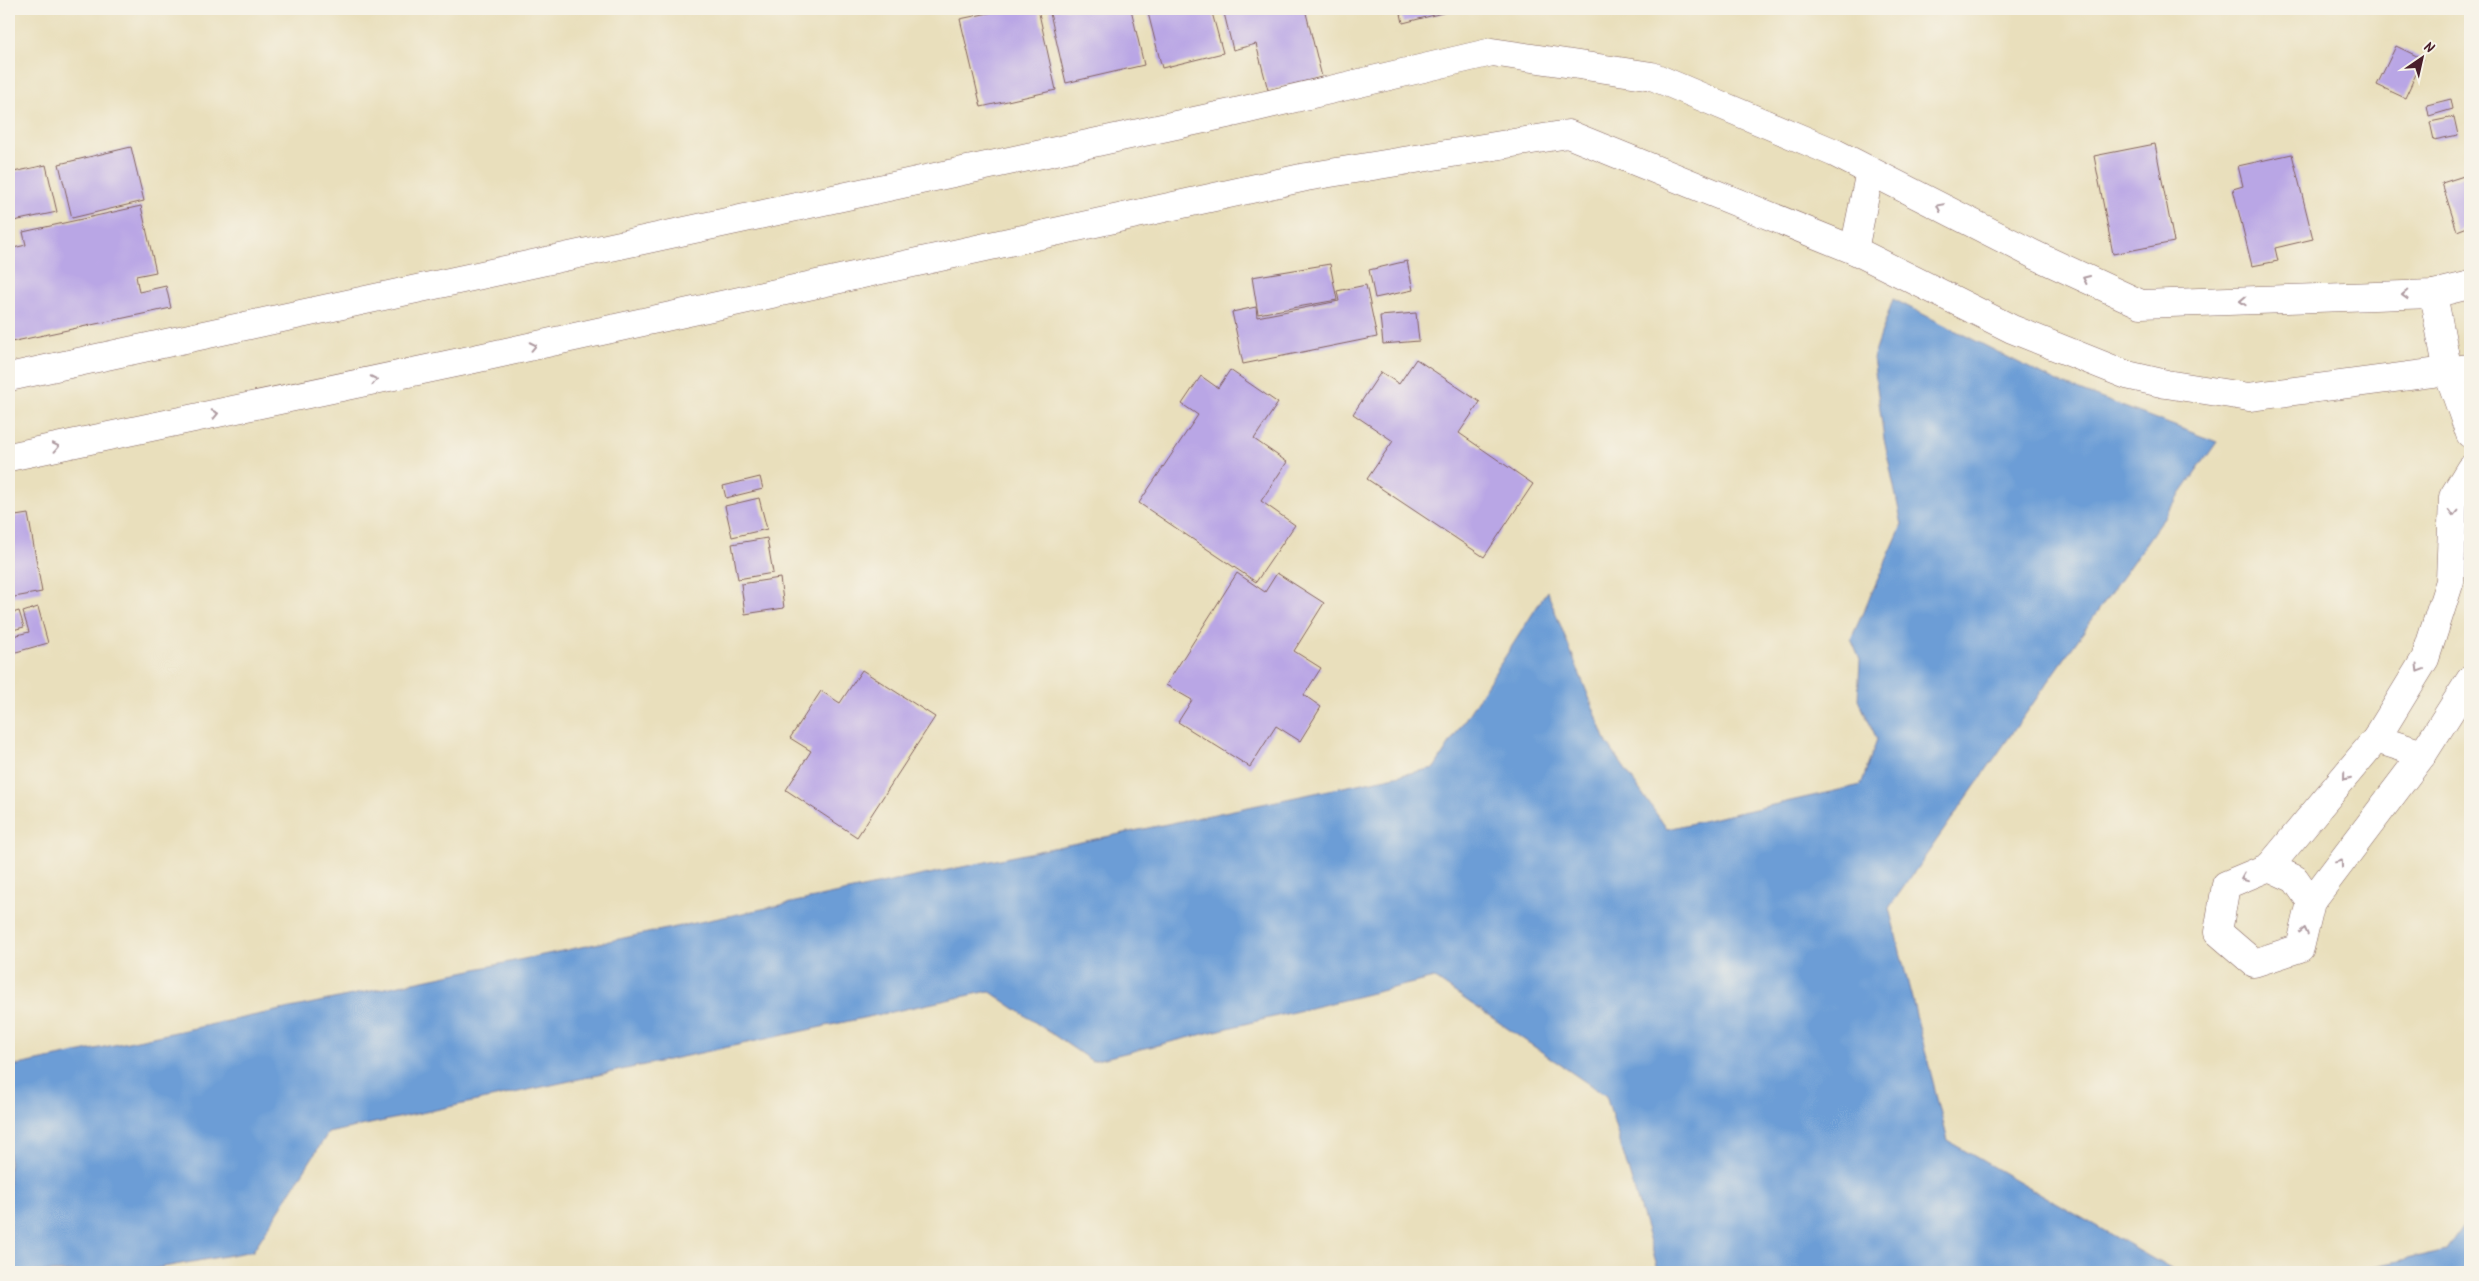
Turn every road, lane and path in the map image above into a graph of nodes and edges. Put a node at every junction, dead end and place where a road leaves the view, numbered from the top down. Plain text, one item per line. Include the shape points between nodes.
1 (1870, 171) junction
2 (1854, 250) junction
3 (2470, 285) edge
4 (2433, 294) junction
5 (2459, 370) edge
6 (9, 377) edge
7 (2470, 434) edge
8 (9, 457) edge
9 (2470, 469) edge
10 (2460, 582) edge
11 (2470, 680) edge
12 (2376, 739) junction
13 (2423, 754) junction
14 (2269, 868) junction
15 (2311, 902) junction

1 - 2 street
4 -> 1 street via 2141,304 2035,255
1 - 6 street via 1652,76 1492,52 1236,112
2 - 5 street via 2012,329 2127,375 2166,384 2249,397
8 -> 2 street via 465,361 1306,176 1568,134
3 - 4 street
4 - 5 street
5 - 7 street
9 -> 10 street via 2453,497
10 -> 12 street via 2425,659
11 - 13 street
12 - 13 street
12 -> 14 street
15 -> 13 street
14 - 15 street via 2295,879
14 -> 15 street via 2226,885 2218,932 2254,962 2300,948

